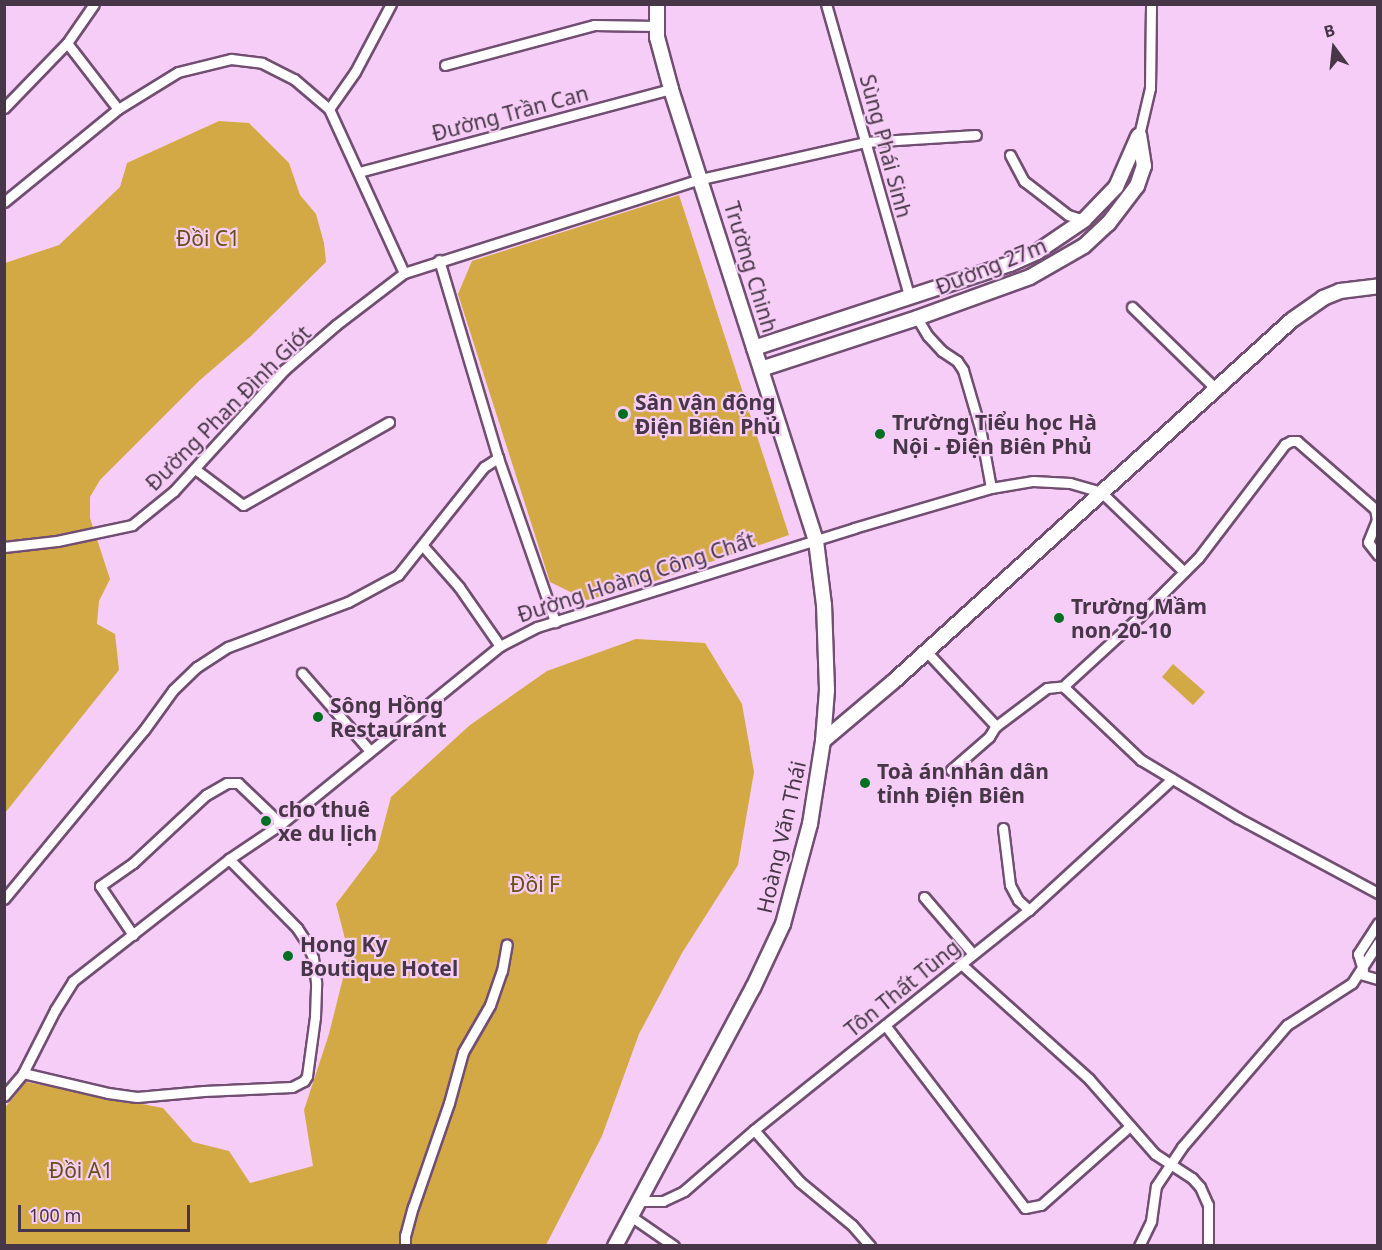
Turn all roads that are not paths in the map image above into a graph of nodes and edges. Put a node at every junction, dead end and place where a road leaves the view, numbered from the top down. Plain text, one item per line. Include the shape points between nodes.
1 (94, 4) edge
2 (391, 4) edge
3 (657, 4) edge
4 (826, 4) edge
5 (1151, 4) edge
6 (656, 26) junction
7 (67, 43) junction
8 (445, 65) dead end
9 (671, 89) junction
10 (4, 108) edge
11 (118, 109) junction
12 (329, 109) junction
13 (976, 135) dead end
14 (1139, 135) junction
15 (865, 142) junction
16 (1010, 155) dead end
17 (359, 172) junction
18 (701, 179) junction
19 (4, 202) edge
20 (1084, 220) junction
21 (440, 260) junction
22 (404, 273) junction
23 (1377, 286) edge
24 (910, 298) junction
25 (1132, 307) dead end
26 (917, 318) junction
27 (845, 319) junction
28 (852, 339) junction
29 (754, 348) junction
30 (761, 369) junction
31 (1217, 390) junction
32 (389, 422) dead end
33 (498, 458) junction
34 (195, 470) junction
35 (991, 488) junction
36 (1101, 492) junction
37 (1376, 507) edge
38 (816, 541) junction
39 (423, 546) junction
40 (4, 547) edge
41 (1377, 555) edge
42 (1184, 572) junction
43 (555, 622) junction
44 (500, 646) junction
45 (926, 651) junction
46 (302, 673) dead end
47 (1065, 686) junction
48 (996, 726) junction
49 (823, 741) junction
50 (370, 751) junction
51 (951, 770) dead end
52 (1172, 779) junction
53 (281, 824) junction
54 (1003, 828) dead end
55 (229, 859) junction
56 (1377, 893) edge
57 (924, 897) dead end
58 (4, 899) edge
59 (1029, 910) junction
60 (1377, 923) edge
61 (133, 935) junction
62 (507, 944) dead end
63 (1377, 944) edge
64 (973, 954) junction
65 (962, 964) junction
66 (1361, 972) junction
67 (1377, 979) edge
68 (885, 1025) junction
69 (23, 1074) junction
70 (4, 1096) edge
71 (1130, 1126) junction
72 (754, 1130) junction
73 (1169, 1164) junction
74 (640, 1202) junction
75 (632, 1217) junction
76 (870, 1243) edge
77 (405, 1245) edge
78 (615, 1245) edge
79 (674, 1245) edge
80 (1138, 1245) edge
81 (1208, 1245) edge

1 - 7 street
2 - 12 street via 355,72
3 - 6 street, Trường Chinh
4 - 15 street, Sùng Phái Sinh
5 - 14 street via 1150,88
6 - 8 street via 594,25
6 - 9 street, Trường Chinh
7 - 10 street
7 - 11 street
9 - 17 street, Đường Trần Can
9 - 18 street, Trường Chinh
11 - 12 street via 178,72 231,59 262,63 294,79
11 - 19 street
12 - 17 street
13 - 15 street, Đường Phan Đình Giót
14 - 20 street, Đường 27m via 1116,188
14 - 26 street, Đường 27m via 1144,166 1137,186 1108,224 1084,246 1030,276
15 - 18 street, Đường Phan Đình Giót
15 - 24 street, Sùng Phái Sinh
16 - 20 street via 1024,181 1068,215
17 - 22 street
18 - 21 street, Đường Phan Đình Giót
18 - 29 street, Trường Chinh
20 - 24 street, Đường 27m via 1037,252
21 - 22 street, Đường Phan Đình Giót
21 - 33 street
22 - 34 street, Đường Phan Đình Giót via 284,370
23 - 31 street via 1340,291 1323,298 1292,320
24 - 26 street
24 - 27 street, Đường 27m
25 - 31 street
26 - 28 street, Đường 27m
26 - 35 street via 928,336 963,370 980,428
27 - 28 street
27 - 29 street, Đường 27m
28 - 30 street, Đường 27m
29 - 30 street, Trường Chinh
30 - 38 street, Trường Chinh
31 - 36 street
32 - 34 street via 243,505
33 - 39 street via 484,466
33 - 43 street
34 - 40 street, Đường Phan Đình Giót via 132,525 57,542
35 - 36 street, Đường Hoàng Công Chất via 1033,481 1070,483
35 - 38 street, Đường Hoàng Công Chất
36 - 42 street
36 - 45 street
37 - 41 street via 1377,520 1368,542
37 - 42 street via 1297,441 1291,441
38 - 43 street, Đường Hoàng Công Chất
38 - 49 street, Hoàng Văn Thái via 827,652
39 - 44 street
39 - 58 street via 398,575 378,588 228,647 197,667 173,690
42 - 47 street
43 - 44 street, Đường Hoàng Công Chất
44 - 50 street, Đường Hoàng Công Chất
45 - 48 street
45 - 49 street
46 - 50 street
47 - 48 street via 1047,688
47 - 52 street via 1141,760
48 - 51 street
49 - 74 street, Hoàng Văn Thái via 810,824 783,924
50 - 53 street, Đường Hoàng Công Chất
52 - 56 street
52 - 59 street, Tôn Thất Tùng
53 - 55 street, Đường Hoàng Công Chất
53 - 61 street via 238,783 227,783 206,795 133,863 100,886
54 - 59 street via 1010,885
55 - 61 street, Đường Hoàng Công Chất
55 - 69 street via 297,928 313,958 315,1017 304,1081 292,1087 137,1097
57 - 64 street
59 - 64 street, Tôn Thất Tùng
60 - 66 street via 1359,954
61 - 69 street, Đường Hoàng Công Chất via 73,981
62 - 77 street via 490,1005 463,1052
63 - 66 street
64 - 65 street, Tôn Thất Tùng
65 - 68 street, Tôn Thất Tùng
65 - 71 street via 1089,1078
66 - 67 street
66 - 73 street via 1346,989 1287,1025
68 - 71 street via 1025,1208 1041,1205
68 - 72 street, Tôn Thất Tùng
69 - 70 street, Đường Hoàng Công Chất
71 - 73 street
72 - 74 street, Tôn Thất Tùng via 684,1191 663,1201
72 - 76 street via 800,1182
73 - 80 street via 1156,1185 1151,1221
73 - 81 street via 1192,1178 1205,1196
74 - 75 street, Hoàng Văn Thái
75 - 78 street, Hoàng Văn Thái
75 - 79 street

